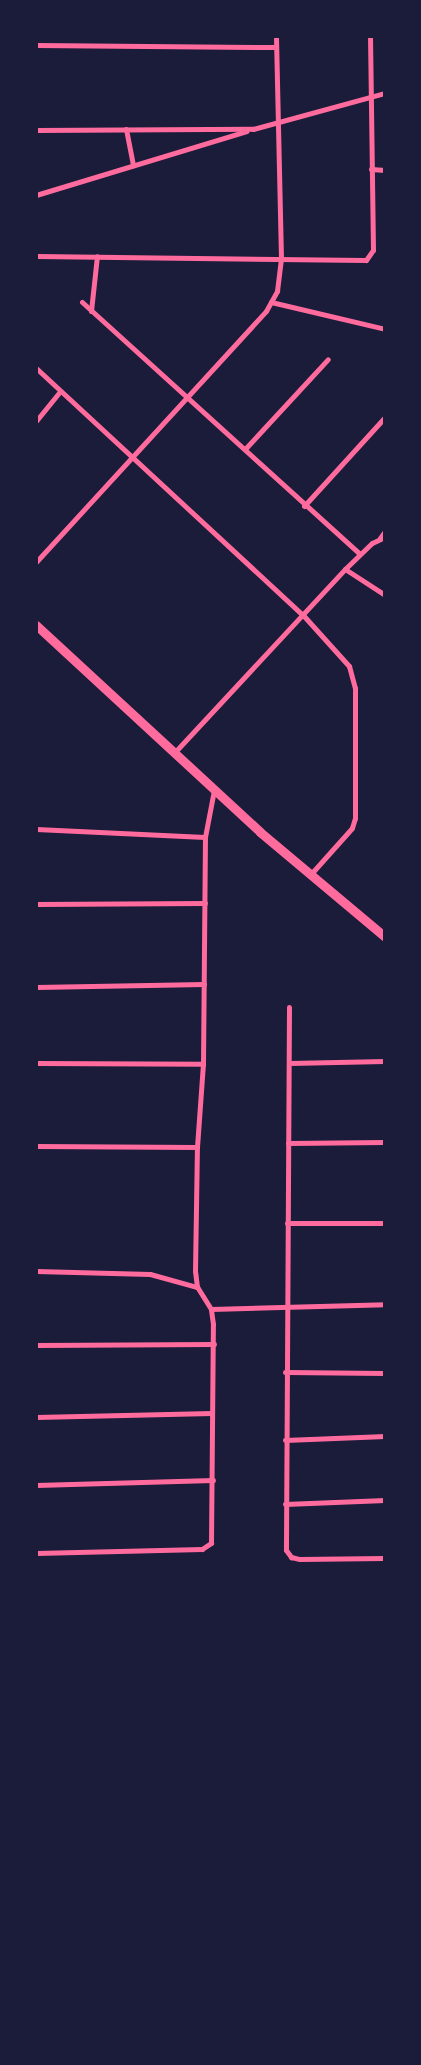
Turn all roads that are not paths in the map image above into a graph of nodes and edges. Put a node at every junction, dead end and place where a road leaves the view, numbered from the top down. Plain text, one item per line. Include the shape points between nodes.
1 (276, 36) edge
2 (370, 36) edge
3 (36, 45) edge
4 (276, 47) junction
5 (385, 93) edge
6 (370, 97) junction
7 (278, 125) junction
8 (126, 128) junction
9 (253, 129) junction
10 (36, 130) edge
11 (133, 165) junction
12 (371, 169) junction
13 (385, 170) edge
14 (36, 195) edge
15 (36, 256) edge
16 (97, 256) junction
17 (281, 258) junction
18 (82, 302) dead end
19 (271, 302) junction
20 (91, 311) junction
21 (385, 329) edge
22 (328, 359) dead end
23 (36, 368) edge
24 (60, 390) junction
25 (185, 396) junction
26 (385, 417) edge
27 (36, 420) edge
28 (245, 449) junction
29 (129, 457) junction
30 (304, 506) junction
31 (385, 531) edge
32 (382, 537) edge
33 (360, 554) junction
34 (36, 562) edge
35 (345, 569) junction
36 (385, 595) edge
37 (303, 615) junction
38 (36, 625) edge
39 (174, 754) junction
40 (214, 790) junction
41 (36, 829) edge
42 (205, 838) junction
43 (310, 875) junction
44 (36, 904) edge
45 (205, 904) junction
46 (385, 936) edge
47 (204, 984) junction
48 (36, 987) edge
49 (290, 1007) dead end
50 (385, 1061) edge
51 (36, 1063) edge
52 (289, 1063) junction
53 (202, 1064) junction
54 (385, 1142) edge
55 (288, 1144) junction
56 (36, 1146) edge
57 (197, 1147) junction
58 (286, 1223) junction
59 (385, 1223) edge
60 (36, 1271) edge
61 (197, 1287) junction
62 (385, 1304) edge
63 (287, 1306) junction
64 (210, 1309) junction
65 (214, 1344) junction
66 (36, 1345) edge
67 (285, 1372) junction
68 (385, 1373) edge
69 (212, 1413) junction
70 (36, 1417) edge
71 (385, 1436) edge
72 (285, 1440) junction
73 (213, 1480) junction
74 (36, 1486) edge
75 (385, 1500) edge
76 (285, 1504) junction
77 (36, 1553) edge
78 (385, 1558) edge

1 - 4 street
2 - 6 street
3 - 4 street
4 - 7 street
5 - 6 street
6 - 7 street
6 - 12 street
7 - 9 street
7 - 17 street
8 - 9 street
8 - 10 street
8 - 11 street
9 - 11 street
11 - 14 street
12 - 13 street
12 - 17 street via 371,257 357,261
15 - 16 street
16 - 17 street
16 - 20 street
17 - 19 street via 281,278
18 - 20 street
19 - 21 street
19 - 25 street
20 - 25 street
22 - 28 street
23 - 24 street
24 - 27 street
24 - 29 street
25 - 28 street
25 - 29 street
26 - 30 street
28 - 30 street
29 - 34 street
29 - 37 street
30 - 33 street
31 - 32 street
32 - 33 street
33 - 35 street
35 - 36 street
35 - 37 street
37 - 39 street
37 - 43 street via 349,666 355,688 355,818 352,828
38 - 39 street
39 - 40 street
40 - 42 street
40 - 43 street
41 - 42 street
42 - 45 street
43 - 46 street
44 - 45 street
45 - 47 street
47 - 48 street
47 - 53 street
49 - 52 street
50 - 52 street
51 - 53 street
52 - 55 street
53 - 57 street
54 - 55 street
55 - 58 street
56 - 57 street
57 - 61 street
58 - 59 street
58 - 63 street
60 - 61 street via 150,1274
61 - 64 street
62 - 63 street
63 - 64 street
63 - 67 street
64 - 65 street
65 - 66 street
65 - 69 street
67 - 68 street
67 - 72 street
69 - 70 street
69 - 73 street
71 - 72 street
72 - 76 street
73 - 74 street
73 - 77 street via 213,1534 208,1547
75 - 76 street
76 - 78 street via 285,1542 291,1557

